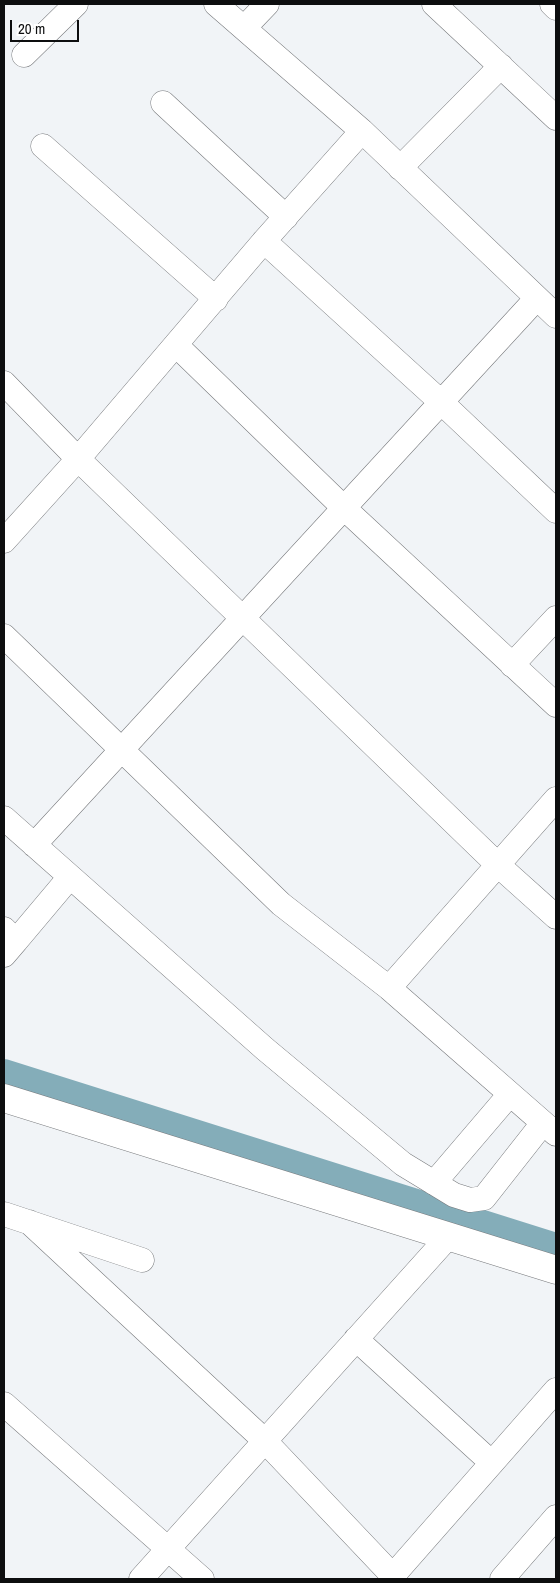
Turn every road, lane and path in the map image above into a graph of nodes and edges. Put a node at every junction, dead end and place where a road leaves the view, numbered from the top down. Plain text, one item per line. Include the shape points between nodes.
1 (76, 4) edge
2 (216, 4) edge
3 (268, 4) edge
4 (434, 4) edge
5 (552, 4) edge
6 (556, 8) edge
7 (244, 28) junction
8 (24, 55) dead end
9 (502, 66) junction
10 (163, 103) dead end
11 (556, 118) edge
12 (362, 131) junction
13 (43, 146) dead end
14 (400, 168) junction
15 (286, 217) junction
16 (264, 241) junction
17 (537, 298) junction
18 (216, 299) junction
19 (556, 316) edge
20 (176, 345) junction
21 (4, 383) edge
22 (441, 402) junction
23 (78, 459) junction
24 (344, 508) junction
25 (556, 511) edge
26 (4, 541) edge
27 (243, 617) junction
28 (556, 618) edge
29 (4, 636) edge
30 (512, 665) junction
31 (556, 706) edge
32 (121, 749) junction
33 (556, 800) edge
34 (4, 818) edge
35 (34, 845) junction
36 (498, 865) junction
37 (68, 878) junction
38 (556, 917) edge
39 (8, 942) edge
40 (389, 988) junction
41 (510, 1094) junction
42 (4, 1098) edge
43 (550, 1128) edge
44 (434, 1184) junction
45 (4, 1214) edge
46 (29, 1222) junction
47 (449, 1236) junction
48 (142, 1260) dead end
49 (556, 1270) edge
50 (356, 1339) junction
51 (556, 1390) edge
52 (4, 1404) edge
53 (264, 1440) junction
54 (492, 1463) junction
55 (556, 1517) edge
56 (168, 1549) junction
57 (391, 1577) edge
58 (141, 1579) edge
59 (202, 1579) edge
60 (502, 1579) edge

1 - 8 street
2 - 7 street
3 - 7 street
4 - 9 street
5 - 6 street
7 - 12 street
9 - 11 street
9 - 14 street
10 - 15 street
12 - 14 street
12 - 15 street
13 - 18 street
14 - 17 street
15 - 16 street
16 - 18 street
16 - 22 street
17 - 19 street
17 - 22 street
18 - 20 street
20 - 23 street
20 - 24 street
21 - 23 street
22 - 24 street
22 - 25 street
23 - 26 street
23 - 27 street
24 - 27 street
24 - 30 street
27 - 32 street
27 - 36 street
28 - 30 street
29 - 32 street
30 - 31 street
32 - 35 street
32 - 40 street via 281,904
33 - 36 street
34 - 35 street
35 - 37 street
36 - 38 street
36 - 40 street
37 - 39 street
37 - 44 street via 272,1056 403,1164
40 - 41 street
41 - 43 street
41 - 44 street
42 - 47 street
43 - 44 street via 484,1198 470,1200
45 - 46 street
46 - 48 street
46 - 53 street
47 - 49 street
47 - 50 street
50 - 53 street
50 - 54 street
51 - 54 street
52 - 56 street
53 - 56 street
53 - 57 street
54 - 57 street
55 - 60 street
56 - 58 street
56 - 59 street

